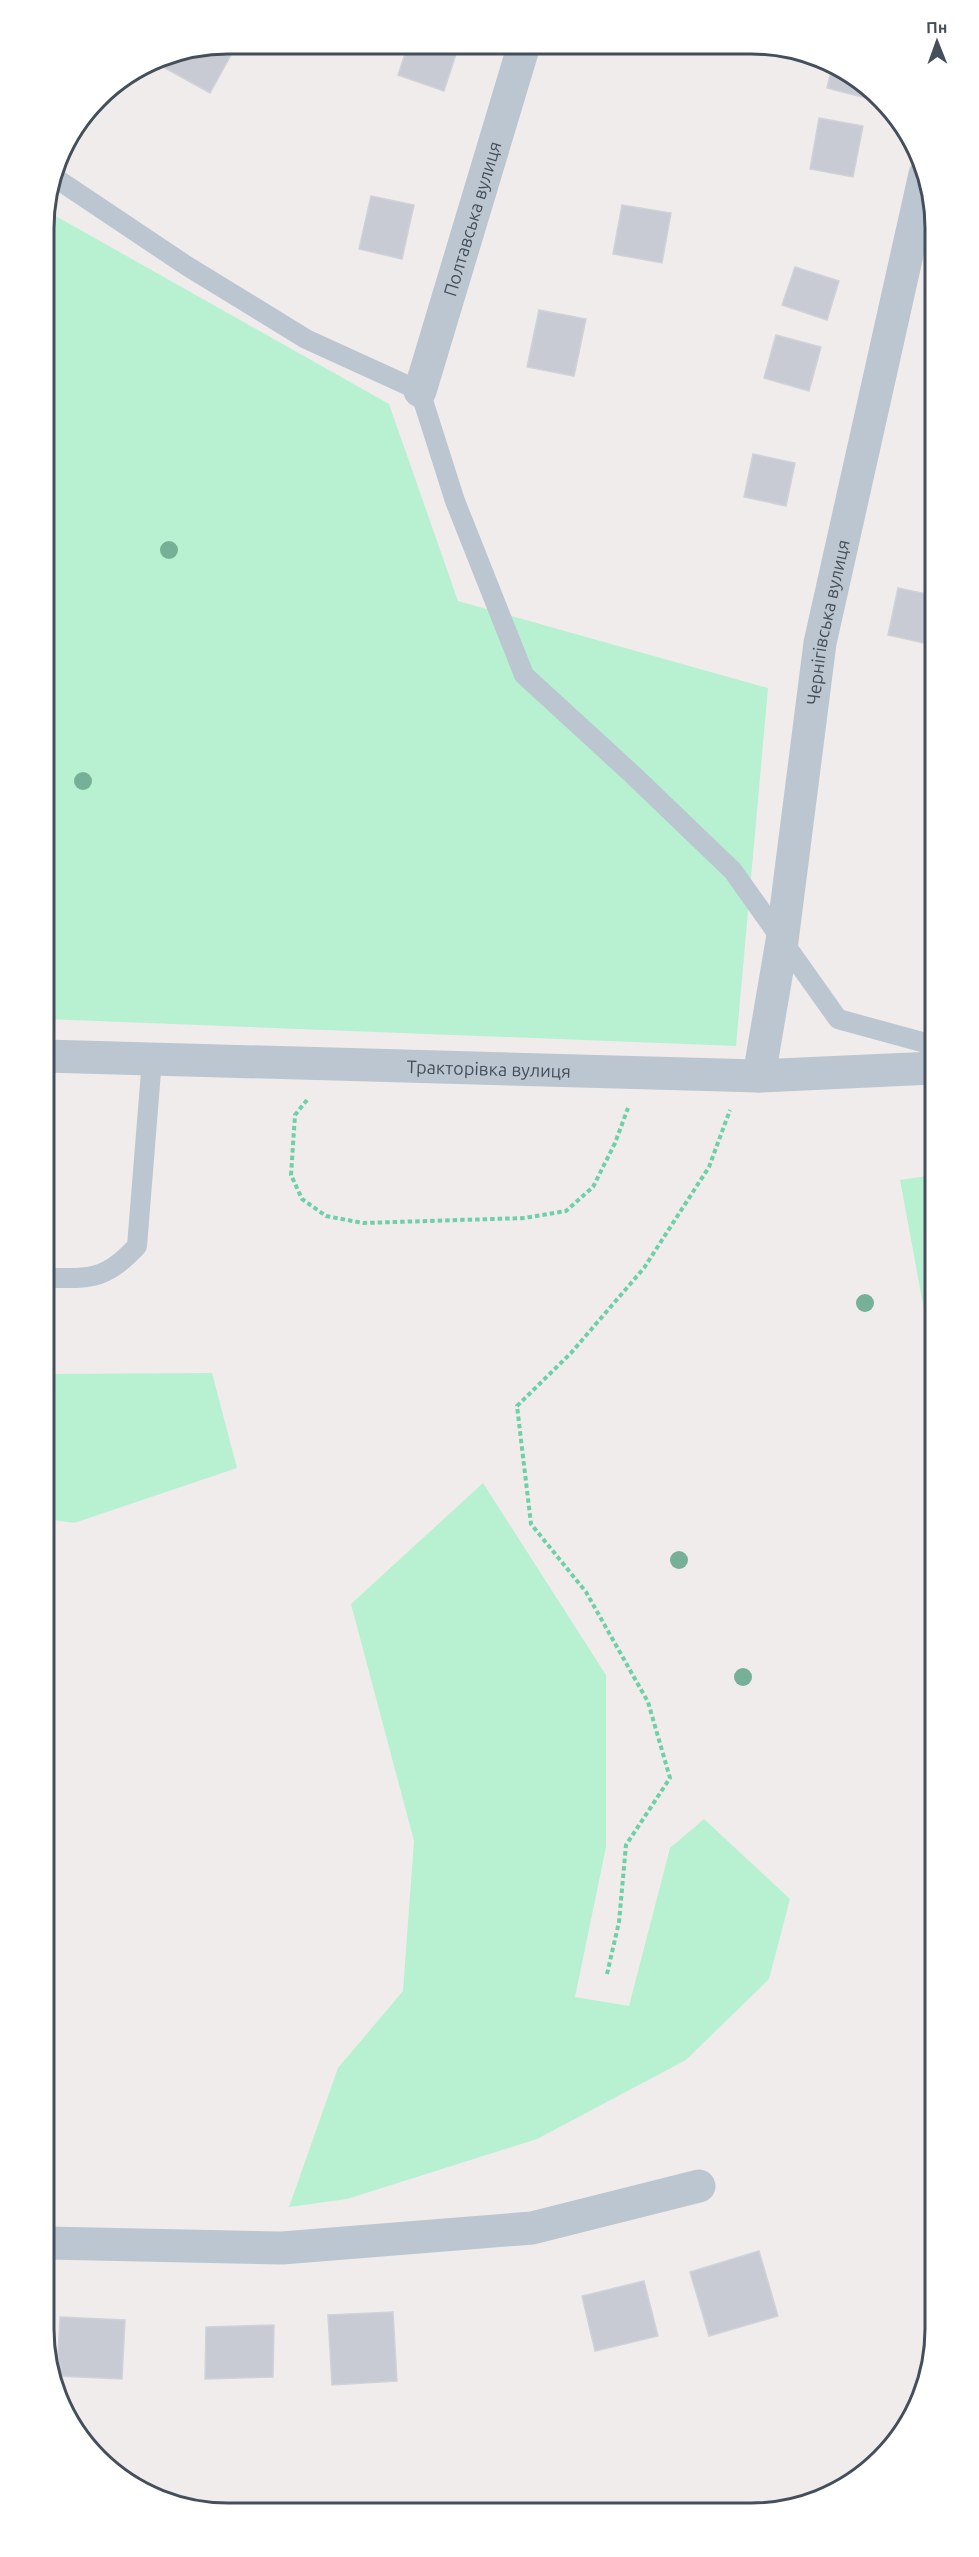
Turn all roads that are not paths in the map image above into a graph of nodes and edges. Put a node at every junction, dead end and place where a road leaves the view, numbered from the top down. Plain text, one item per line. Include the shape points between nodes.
1 (521, 54) edge
2 (61, 181) edge
3 (921, 191) edge
4 (420, 391) junction
5 (782, 941) junction
6 (925, 1043) edge
7 (54, 1056) edge
8 (152, 1059) junction
9 (925, 1068) edge
10 (751, 1076) junction
11 (54, 1278) edge
12 (699, 2186) dead end
13 (54, 2243) edge

1 - 4 street, Полтавська вулиця
2 - 4 lane via 306,339
3 - 5 street, Чернігівська вулиця via 820,643
4 - 5 lane via 455,501 524,675 733,871
5 - 6 lane via 838,1018
5 - 10 street, Чернігівська вулиця
7 - 8 street, Тракторівка вулиця
8 - 10 street, Тракторівка вулиця
8 - 11 lane via 137,1246 119,1265 90,1278
9 - 10 street, Тракторівка вулиця
12 - 13 street via 532,2228 282,2248

